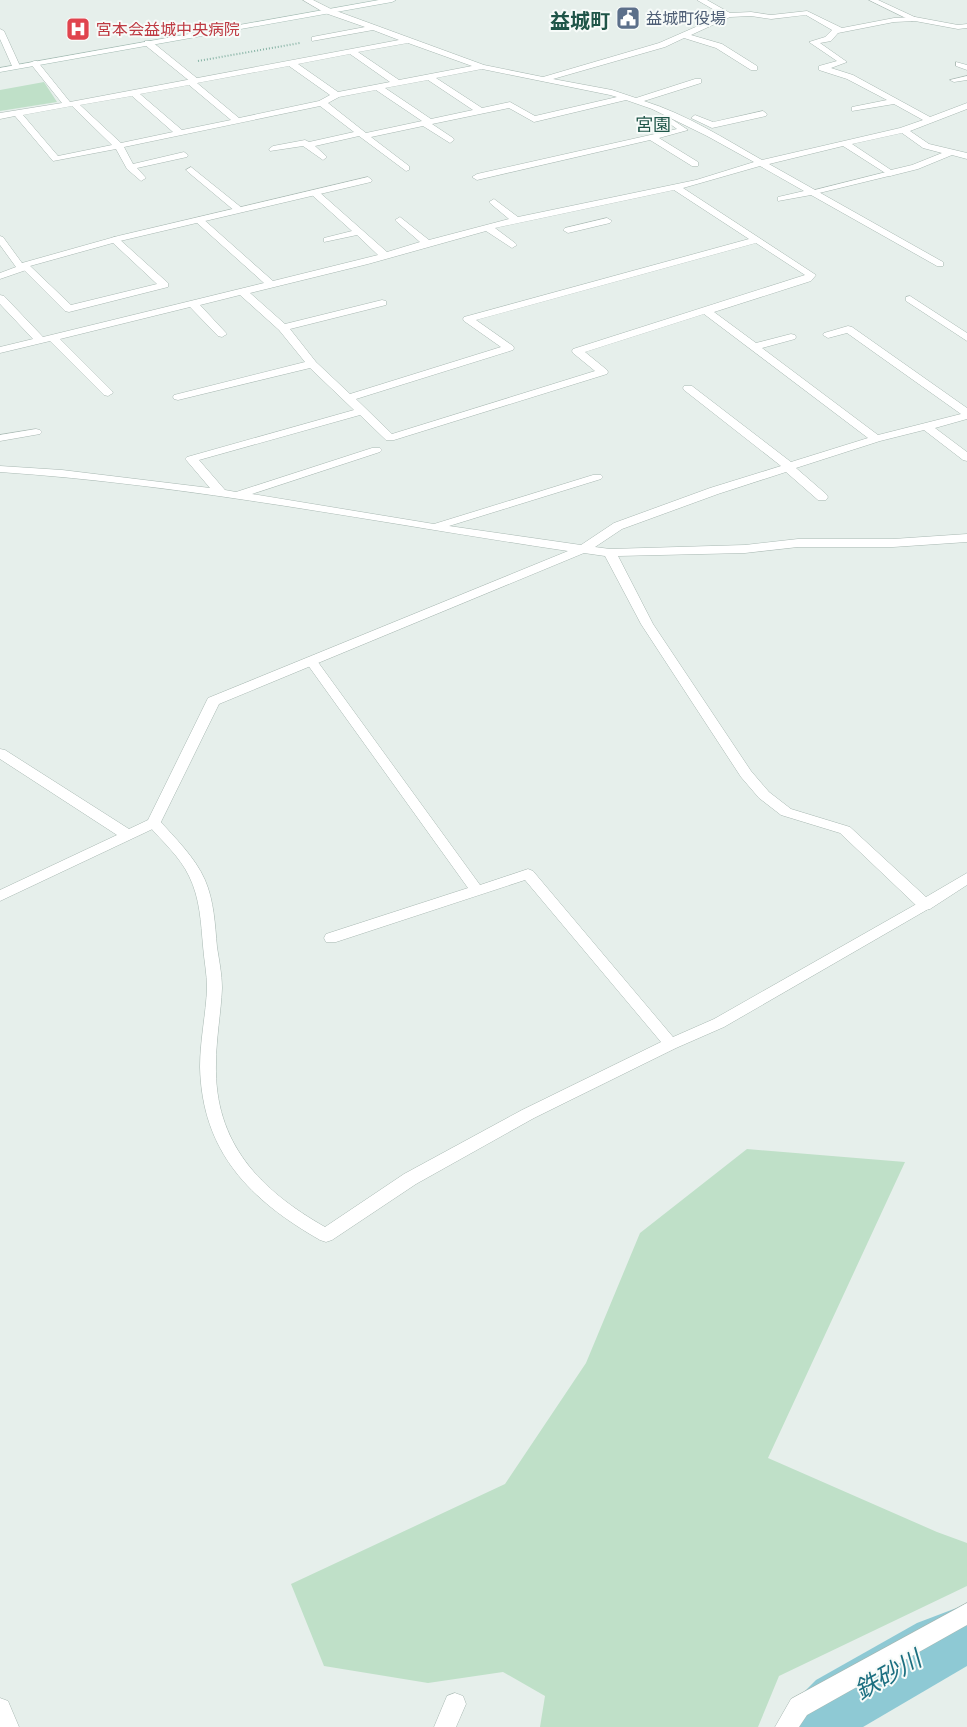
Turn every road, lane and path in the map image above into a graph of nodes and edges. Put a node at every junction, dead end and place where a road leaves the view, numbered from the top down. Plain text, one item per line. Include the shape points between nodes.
1 (307, 0) edge
2 (392, 0) edge
3 (705, 0) edge
4 (872, 0) edge
5 (328, 11) junction
6 (729, 15) junction
7 (915, 20) junction
8 (963, 27) edge
9 (372, 28) junction
10 (837, 29) junction
11 (0, 31) edge
12 (952, 33) dead end
13 (686, 36) junction
14 (315, 39) joint
15 (407, 40) junction
16 (148, 43) junction
17 (351, 51) junction
18 (34, 63) junction
19 (291, 63) junction
20 (16, 66) junction
21 (175, 66) junction
22 (482, 67) junction
23 (754, 68) dead end
24 (0, 70) edge
25 (430, 77) junction
26 (967, 78) edge
27 (543, 79) junction
28 (954, 80) dead end
29 (698, 81) dead end
30 (193, 82) junction
31 (397, 83) junction
32 (378, 87) junction
33 (134, 94) junction
34 (336, 95) junction
35 (630, 99) junction
36 (896, 101) junction
37 (322, 103) junction
38 (71, 104) junction
39 (967, 106) edge
40 (654, 107) junction
41 (855, 109) dead end
42 (480, 111) junction
43 (663, 112) junction
44 (18, 113) junction
45 (763, 114) dead end
46 (0, 116) edge
47 (930, 120) junction
48 (238, 121) junction
49 (426, 123) junction
50 (904, 130) junction
51 (180, 133) junction
52 (362, 134) junction
53 (650, 137) junction
54 (450, 140) dead end
55 (844, 143) junction
56 (308, 145) junction
57 (119, 146) junction
58 (273, 149) dead end
59 (961, 153) edge
60 (184, 155) dead end
61 (322, 157) dead end
62 (761, 163) junction
63 (695, 164) dead end
64 (130, 167) junction
65 (406, 168) dead end
66 (191, 170) dead end
67 (890, 173) junction
68 (477, 177) dead end
69 (141, 178) dead end
70 (368, 180) dead end
71 (676, 187) junction
72 (812, 192) junction
73 (316, 193) junction
74 (781, 199) dead end
75 (494, 202) dead end
76 (239, 210) junction
77 (559, 211) junction
78 (199, 220) junction
79 (400, 220) dead end
80 (516, 220) junction
81 (607, 221) dead end
82 (580, 227) junction
83 (489, 228) junction
84 (568, 230) dead end
85 (359, 232) junction
86 (0, 239) edge
87 (115, 240) junction
88 (328, 240) dead end
89 (756, 240) junction
90 (427, 243) junction
91 (512, 245) dead end
92 (384, 255) junction
93 (940, 264) dead end
94 (25, 266) junction
95 (0, 276) edge
96 (272, 285) junction
97 (243, 292) junction
98 (0, 298) edge
99 (910, 299) dead end
100 (382, 303) dead end
101 (193, 304) junction
102 (705, 310) junction
103 (283, 328) junction
104 (222, 334) dead end
105 (828, 335) dead end
106 (53, 338) junction
107 (791, 338) dead end
108 (967, 338) edge
109 (41, 340) junction
110 (754, 347) junction
111 (0, 350) edge
112 (312, 364) junction
113 (688, 388) dead end
114 (108, 393) dead end
115 (178, 397) dead end
116 (348, 398) junction
117 (362, 411) junction
118 (967, 415) edge
119 (926, 427) junction
120 (36, 432) dead end
121 (0, 438) edge
122 (876, 439) junction
123 (376, 450) dead end
124 (967, 458) edge
125 (789, 467) junction
126 (0, 469) edge
127 (597, 477) dead end
128 (220, 492) junction
129 (238, 495) junction
130 (822, 496) dead end
131 (432, 527) junction
132 (967, 538) edge
133 (585, 548) junction
134 (610, 553) junction
135 (311, 661) junction
136 (0, 753) edge
137 (154, 823) junction
138 (128, 835) junction
139 (967, 878) edge
140 (477, 890) junction
141 (0, 896) edge
142 (925, 905) junction
143 (331, 938) dead end
144 (671, 1044) junction
145 (967, 1613) edge
146 (455, 1704) dead end
147 (0, 1709) edge
148 (8, 1727) edge
149 (445, 1727) edge
150 (786, 1727) edge

1 - 5 street
2 - 5 street
3 - 6 street
4 - 7 lane
5 - 9 street
5 - 16 street
6 - 10 street via 771,17 807,13
6 - 13 street
7 - 8 street
7 - 10 street
8 - 12 street
9 - 14 street
9 - 15 street
10 - 36 street via 828,39 813,42 842,62 822,68 850,76
11 - 20 lane
13 - 23 street via 719,46
13 - 27 street
14 - 21 path
15 - 17 street
15 - 22 street
16 - 18 street
16 - 21 lane
17 - 19 street
17 - 31 street
18 - 20 street
18 - 38 street
19 - 30 street
19 - 34 street
20 - 24 street
21 - 30 lane
22 - 25 street
22 - 27 street
25 - 31 street
25 - 42 street
26 - 28 street
27 - 35 street
29 - 35 street
30 - 33 street
30 - 48 street
31 - 32 street
32 - 34 street
32 - 49 street
33 - 38 street
33 - 51 street
34 - 37 street
35 - 40 street
35 - 42 street via 534,119 510,105
36 - 41 street
36 - 47 street
37 - 48 street
37 - 52 street
38 - 44 street
38 - 57 street
39 - 47 street
40 - 43 street
40 - 53 street via 648,110 684,130
42 - 49 street
43 - 45 street via 677,110 712,125
43 - 62 street
44 - 46 street
44 - 57 street via 56,159
47 - 50 street
48 - 51 street
49 - 52 street
49 - 54 street
50 - 55 street
50 - 59 street via 926,146
51 - 57 street
52 - 56 street
52 - 65 street
53 - 63 street
53 - 68 street
55 - 62 street
55 - 67 street
56 - 58 street
56 - 61 street
57 - 64 street
59 - 67 street
60 - 64 street
62 - 71 street
62 - 72 street
64 - 69 street
66 - 76 street
67 - 72 lane
70 - 73 lane
71 - 77 street
71 - 89 street
72 - 74 street
72 - 93 street
73 - 76 lane
73 - 85 street
75 - 80 street
76 - 78 lane
77 - 80 street
77 - 82 street
78 - 87 lane
78 - 96 street
79 - 90 street
80 - 83 street
81 - 82 street
82 - 84 street
83 - 90 street
83 - 91 street
85 - 88 street
85 - 92 street
86 - 94 lane via 20,266
87 - 94 lane
87 - 94 street via 164,285 69,308
89 - 102 street via 811,275
89 - 116 street via 468,319 509,348
90 - 92 street
92 - 96 street
94 - 95 lane
96 - 97 street
97 - 101 street
97 - 103 street
98 - 109 street
99 - 108 street
100 - 103 street
101 - 104 street
101 - 106 street
102 - 110 street
102 - 117 street via 577,350 603,372 390,438
103 - 112 street
105 - 118 street via 848,329
106 - 109 street
106 - 114 street
107 - 110 street
109 - 111 street
110 - 122 street
112 - 115 street
112 - 116 street
113 - 125 street
116 - 117 street
117 - 128 street via 191,459
118 - 119 street
119 - 122 street
119 - 124 street
120 - 121 street
122 - 125 street
123 - 129 street
125 - 130 street
125 - 133 street via 618,526
126 - 128 street via 62,472
127 - 131 street
128 - 129 street
129 - 131 street
131 - 133 street
132 - 134 street
133 - 134 street
133 - 135 street
134 - 142 street via 647,624 746,774 764,795 786,812 845,830
135 - 137 street via 213,701
135 - 140 lane
136 - 138 street
137 - 138 street
137 - 144 lane via 195,874 201,893 214,991 208,1067 212,1111 218,1130 230,1157 242,1173 269,1197 326,1235 419,1174 528,1114
138 - 141 street
139 - 142 street
140 - 143 lane
140 - 144 lane via 528,874
142 - 144 lane via 719,1023
145 - 150 street via 799,1707
146 - 149 street
147 - 148 street

